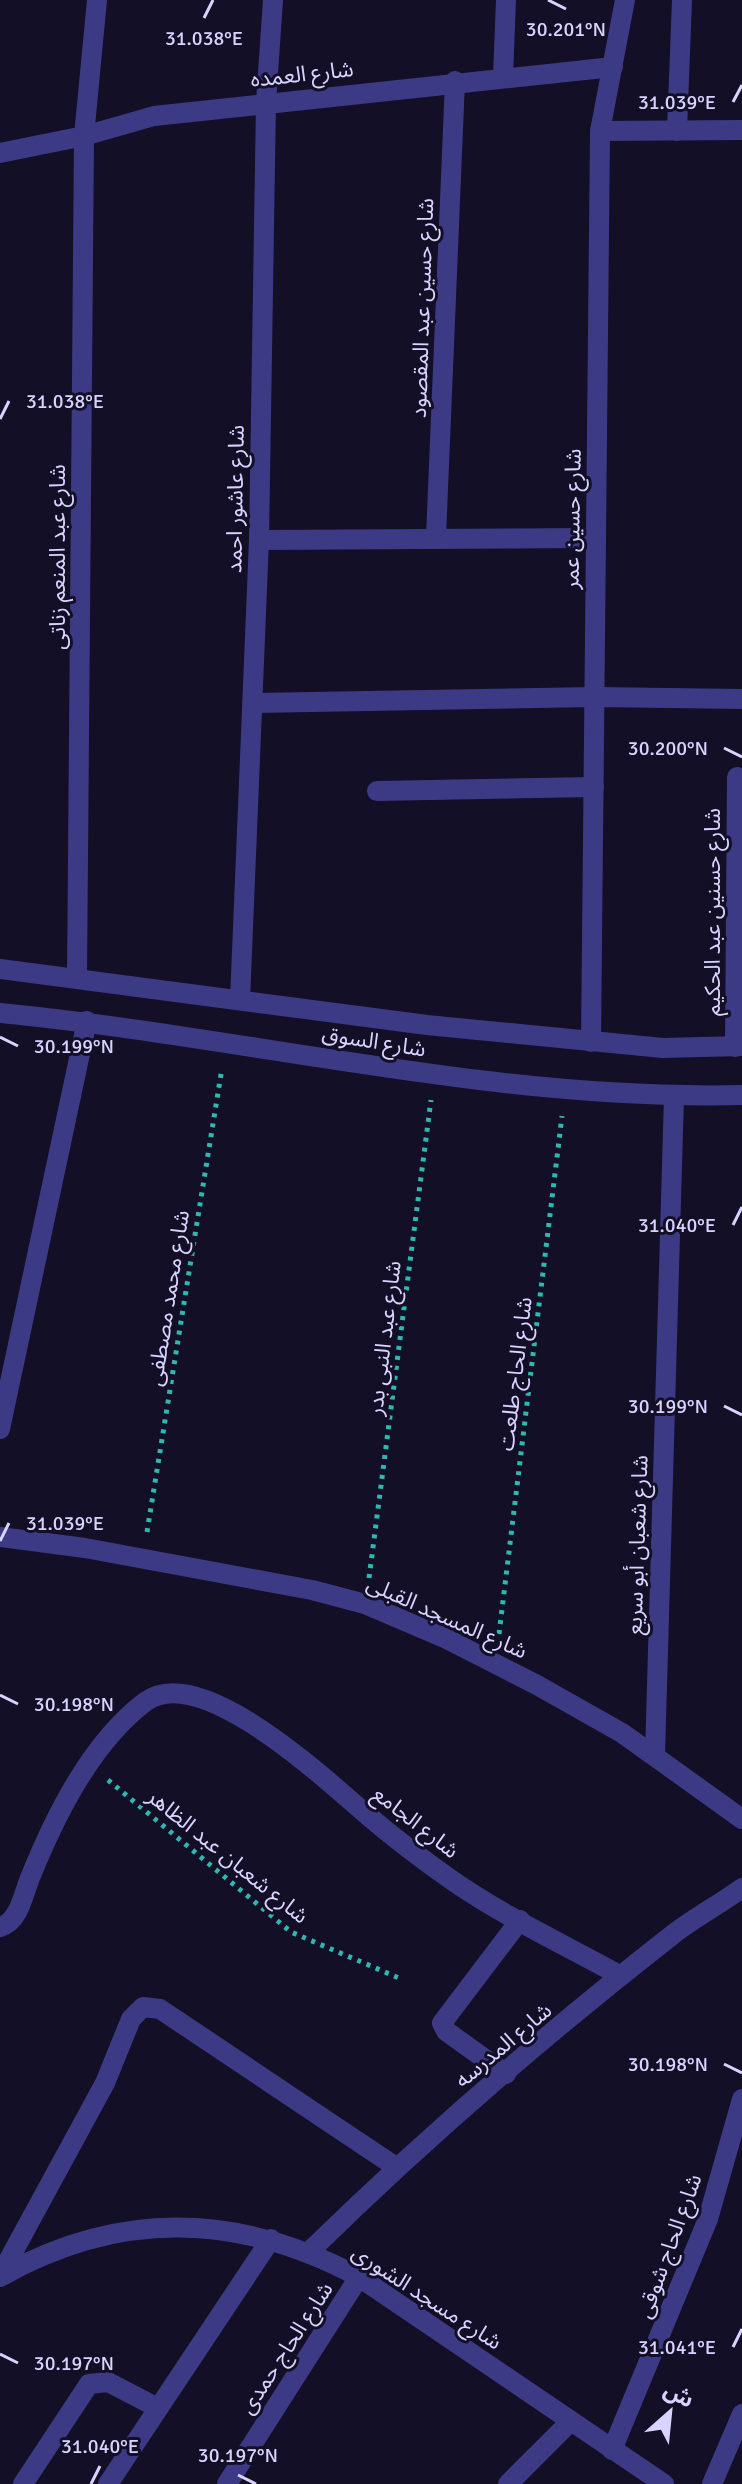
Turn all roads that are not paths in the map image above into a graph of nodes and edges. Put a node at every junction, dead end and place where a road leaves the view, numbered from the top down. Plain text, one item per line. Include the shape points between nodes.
1 (97, 0) edge
2 (273, 0) edge
3 (506, 0) edge
4 (625, 0) edge
5 (682, 0) edge
6 (613, 67) junction
7 (503, 76) junction
8 (455, 81) junction
9 (266, 102) junction
10 (742, 130) edge
11 (600, 131) junction
12 (677, 131) junction
13 (84, 136) junction
14 (0, 153) edge
15 (436, 537) junction
16 (596, 538) junction
17 (259, 540) junction
18 (595, 697) junction
19 (742, 699) edge
20 (254, 703) junction
21 (737, 777) dead end
22 (594, 787) junction
23 (377, 791) dead end
24 (0, 969) edge
25 (77, 978) junction
26 (240, 1000) junction
27 (0, 1013) edge
28 (87, 1021) junction
29 (591, 1042) junction
30 (738, 1047) edge
31 (742, 1095) edge
32 (674, 1096) junction
33 (0, 1429) edge
34 (2, 1540) edge
35 (655, 1755) junction
36 (742, 1819) edge
37 (742, 1888) edge
38 (520, 1920) junction
39 (0, 1927) edge
40 (621, 1976) junction
41 (506, 2074) junction
42 (742, 2099) edge
43 (396, 2167) junction
44 (271, 2239) junction
45 (308, 2253) junction
46 (0, 2276) edge
47 (359, 2277) junction
48 (158, 2408) junction
49 (742, 2414) edge
50 (570, 2422) junction
51 (612, 2450) junction
52 (23, 2484) edge
53 (108, 2484) edge
54 (227, 2484) edge
55 (508, 2484) edge
56 (664, 2484) edge
57 (712, 2484) edge

1 - 13 street, شارع عبد المنعم زناتى
2 - 9 street, شارع عاشور احمد
3 - 7 street
4 - 6 street, شارع حسين عمر
5 - 12 street
6 - 7 street, شارع العمده
6 - 11 street, شارع حسين عمر
7 - 8 street, شارع العمده
8 - 9 street, شارع العمده
8 - 15 street, شارع حسين عبد المقصود
9 - 13 street, شارع العمده via 154,116
9 - 17 street, شارع عاشور احمد
10 - 12 street
11 - 12 street
11 - 16 street, شارع حسين عمر
13 - 14 street, شارع العمده
13 - 25 street, شارع عبد المنعم زناتى
15 - 16 street
15 - 17 street
16 - 18 street, شارع حسين عمر
17 - 20 street, شارع عاشور احمد
18 - 19 street
18 - 20 street
18 - 22 street, شارع حسين عمر
20 - 26 street, شارع عاشور احمد
21 - 30 street, شارع حسنين عبد الحكيم
22 - 23 street
22 - 29 street, شارع حسين عمر
24 - 25 street, شارع السوق
25 - 26 street, شارع السوق
26 - 29 street, شارع السوق
27 - 28 street, شارع السوق
28 - 32 street, شارع السوق via 435,1075
28 - 33 street
29 - 30 street, شارع السوق
31 - 32 street, شارع السوق
32 - 35 street, شارع شعبان أبو سريع
34 - 35 street, شارع المسجد القبلى via 142,1559 365,1604 495,1663
35 - 36 street, شارع المسجد القبلى
37 - 40 street, شارع المدرسه
38 - 39 street, شارع الجامع via 424,1860 272,1735 213,1704 153,1696 133,1711 89,1764 16,1913
38 - 40 street, شارع الجامع
38 - 41 street via 442,2023
40 - 41 street, شارع المدرسه
41 - 43 street, شارع المدرسه
42 - 51 street, شارع الحاج شوقى via 708,2219
43 - 45 street, شارع المدرسه
43 - 46 street via 165,2012 143,2007 131,2019 105,2083
44 - 45 street, شارع مسجد الشورى
44 - 46 street, شارع مسجد الشورى via 180,2226 129,2230 78,2241
44 - 48 street
45 - 47 street, شارع مسجد الشورى
47 - 50 street, شارع مسجد الشورى
47 - 54 street, شارع الحاج حمدى
48 - 52 street via 108,2382 89,2384
48 - 53 street
49 - 57 street
50 - 51 street, شارع مسجد الشورى
50 - 55 street
51 - 56 street, شارع مسجد الشورى

